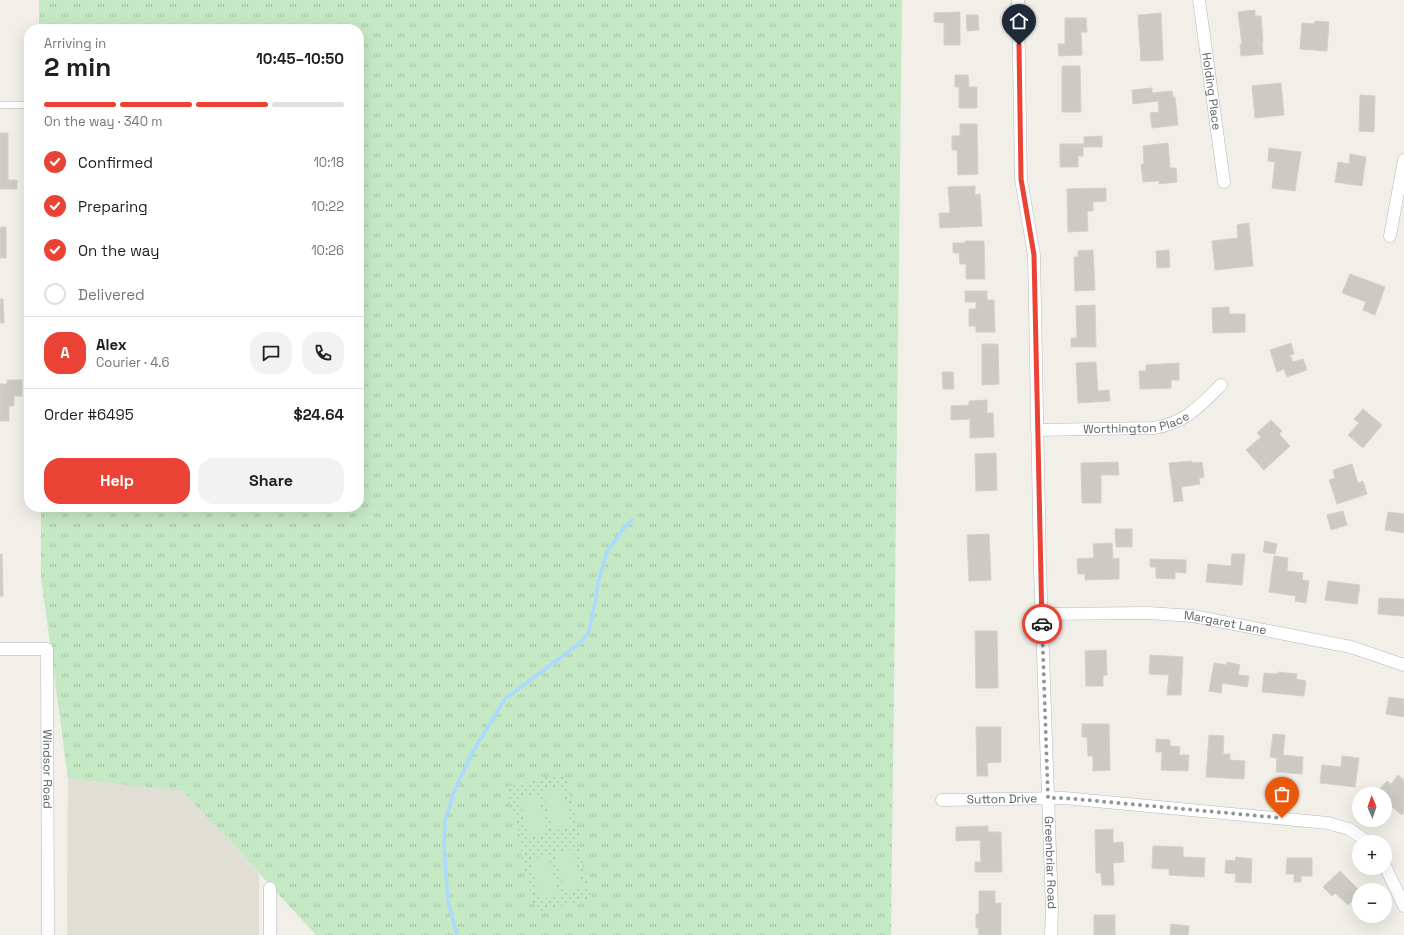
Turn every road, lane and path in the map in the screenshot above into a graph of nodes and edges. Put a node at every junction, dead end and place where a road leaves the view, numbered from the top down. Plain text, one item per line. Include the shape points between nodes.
1 (1018, 0) edge
2 (1199, 0) edge
3 (0, 105) edge
4 (24, 105) edge
5 (1404, 160) edge
6 (1224, 182) dead end
7 (1390, 236) dead end
8 (1221, 385) dead end
9 (1037, 430) junction
10 (1042, 614) junction
11 (1, 649) edge
12 (1404, 665) edge
13 (1048, 798) junction
14 (942, 800) dead end
15 (1358, 835) edge
16 (1389, 875) edge
17 (270, 888) dead end
18 (1404, 906) edge
19 (48, 935) edge
20 (270, 935) edge
21 (1051, 935) edge

1 - 9 street, Greenbriar Road via 1021,179 1034,255
2 - 6 street, Holding Place
3 - 4 lane
5 - 7 street
8 - 9 street, Worthington Place via 1193,412 1166,426
9 - 10 street, Greenbriar Road
10 - 12 street, Margaret Lane via 1149,613 1193,616 1351,647
10 - 13 street, Greenbriar Road
11 - 19 street, Windsor Road via 47,649
13 - 14 street, Sutton Drive
13 - 15 street, Sutton Drive via 1328,822
13 - 21 street, Greenbriar Road
16 - 18 street
17 - 20 street

